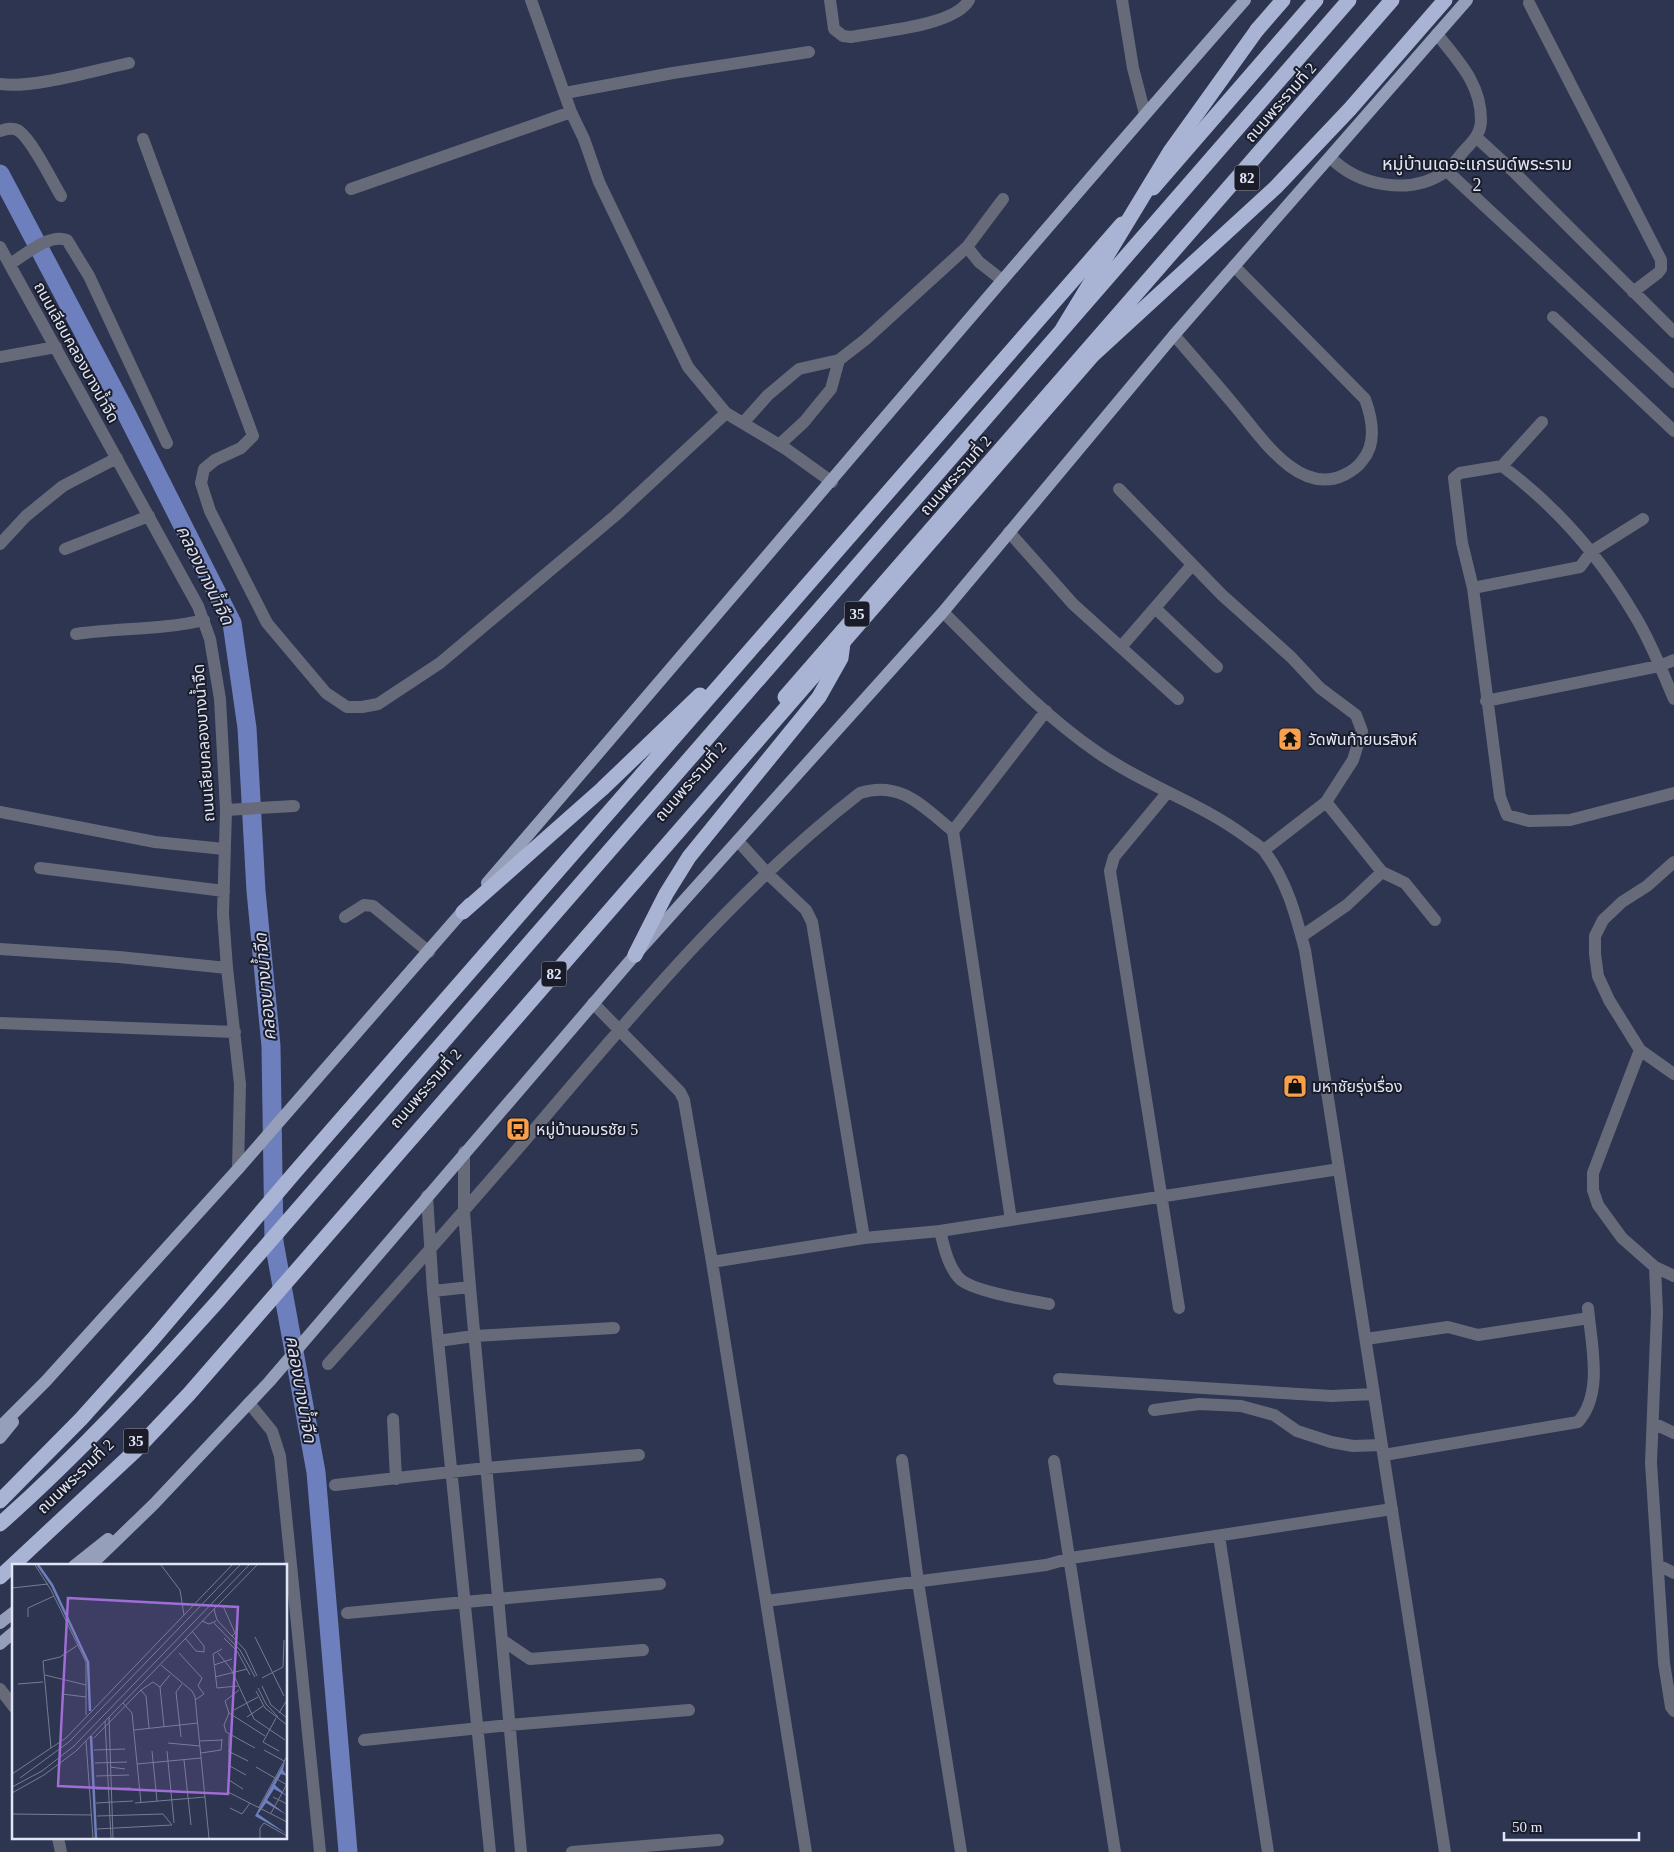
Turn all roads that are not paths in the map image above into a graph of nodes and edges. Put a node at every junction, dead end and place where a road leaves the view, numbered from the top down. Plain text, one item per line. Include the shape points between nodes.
1 (530, 0) edge
2 (830, 0) edge
3 (969, 0) edge
4 (1122, 0) edge
5 (1244, 0) edge
6 (1283, 0) edge
7 (1316, 0) edge
8 (1349, 0) edge
9 (1392, 0) edge
10 (1402, 0) edge
11 (1445, 0) edge
12 (1467, 0) edge
13 (1529, 3) dead end
14 (1437, 34) junction
15 (809, 52) dead end
16 (130, 63) dead end
17 (0, 84) edge
18 (565, 93) junction
19 (570, 112) junction
20 (1145, 114) junction
21 (0, 131) edge
22 (1476, 137) junction
23 (143, 139) dead end
24 (1330, 157) junction
25 (1446, 171) junction
26 (351, 189) dead end
27 (61, 196) dead end
28 (1003, 199) dead end
29 (967, 247) junction
30 (1, 251) edge
31 (10, 264) junction
32 (1234, 266) junction
33 (1002, 280) junction
34 (1633, 292) junction
35 (1553, 317) dead end
36 (1063, 328) junction
37 (1674, 332) edge
38 (1174, 335) junction
39 (56, 347) junction
40 (1092, 356) junction
41 (0, 357) edge
42 (839, 360) junction
43 (1674, 382) edge
44 (726, 413) junction
45 (1542, 422) dead end
46 (743, 423) junction
47 (1674, 431) edge
48 (167, 443) dead end
49 (779, 445) junction
50 (117, 458) junction
51 (1502, 466) junction
52 (832, 482) junction
53 (1119, 490) dead end
54 (149, 516) junction
55 (1643, 519) dead end
56 (1009, 532) junction
57 (0, 544) edge
58 (65, 549) dead end
59 (1592, 551) junction
60 (1192, 566) junction
61 (1472, 588) junction
62 (790, 604) junction
63 (1155, 608) junction
64 (942, 612) junction
65 (204, 620) junction
66 (844, 630) junction
67 (76, 634) dead end
68 (1121, 647) junction
69 (1674, 660) edge
70 (1659, 666) junction
71 (1217, 667) dead end
72 (1674, 698) edge
73 (1178, 699) dead end
74 (1486, 701) junction
75 (1046, 711) junction
76 (1167, 793) junction
77 (1674, 793) edge
78 (1326, 802) junction
79 (294, 806) dead end
80 (226, 810) junction
81 (0, 812) edge
82 (952, 831) junction
83 (738, 841) junction
84 (224, 849) junction
85 (1264, 850) junction
86 (1674, 862) edge
87 (40, 868) dead end
88 (766, 872) junction
89 (1382, 872) junction
90 (224, 891) junction
91 (463, 912) junction
92 (345, 916) dead end
93 (1435, 920) dead end
94 (1302, 936) junction
95 (0, 949) edge
96 (428, 952) junction
97 (635, 955) junction
98 (226, 968) junction
99 (593, 1003) junction
100 (0, 1023) edge
101 (618, 1031) junction
102 (234, 1032) junction
103 (1640, 1050) junction
104 (1674, 1074) edge
105 (464, 1152) junction
106 (238, 1169) junction
107 (1339, 1169) junction
108 (427, 1196) junction
109 (1163, 1196) junction
110 (464, 1212) junction
111 (1011, 1220) junction
112 (940, 1231) junction
113 (864, 1238) junction
114 (431, 1248) junction
115 (712, 1262) junction
116 (1655, 1267) junction
117 (1674, 1276) edge
118 (470, 1287) junction
119 (433, 1292) junction
120 (1049, 1304) dead end
121 (1179, 1308) dead end
122 (614, 1328) dead end
123 (474, 1336) junction
124 (1366, 1339) junction
125 (438, 1341) junction
126 (328, 1364) dead end
127 (1059, 1379) dead end
128 (46, 1381) junction
129 (1374, 1394) junction
130 (249, 1403) junction
131 (1154, 1410) dead end
132 (392, 1419) dead end
133 (1653, 1424) junction
134 (0, 1427) edge
135 (1674, 1433) edge
136 (0, 1438) edge
137 (1383, 1450) junction
138 (639, 1455) dead end
139 (902, 1460) dead end
140 (1054, 1460) dead end
141 (486, 1468) junction
142 (452, 1472) junction
143 (396, 1479) junction
144 (336, 1485) dead end
145 (0, 1501) edge
146 (154, 1504) junction
147 (1392, 1510) junction
148 (0, 1524) edge
149 (1219, 1536) junction
150 (1071, 1558) junction
151 (96, 1563) edge
152 (14, 1564) edge
153 (77, 1564) edge
154 (1658, 1565) junction
155 (12, 1566) edge
156 (0, 1572) edge
157 (1674, 1573) edge
158 (0, 1577) edge
159 (918, 1582) junction
160 (660, 1584) dead end
161 (498, 1598) junction
162 (766, 1600) junction
163 (465, 1602) junction
164 (347, 1612) dead end
165 (12, 1614) edge
166 (0, 1623) edge
167 (12, 1634) edge
168 (502, 1640) junction
169 (0, 1644) edge
170 (643, 1650) dead end
171 (0, 1689) edge
172 (12, 1704) edge
173 (689, 1710) dead end
174 (1674, 1711) edge
175 (509, 1725) junction
176 (478, 1728) junction
177 (364, 1740) dead end
178 (718, 1840) dead end
179 (320, 1852) edge
180 (490, 1852) edge
181 (521, 1852) edge
182 (572, 1852) edge
183 (806, 1852) edge
184 (961, 1852) edge
185 (1115, 1852) edge
186 (1268, 1852) edge
187 (1445, 1852) edge

1 - 18 street
2 - 3 street via 834,29 843,36 851,37 936,20 959,11
4 - 20 street via 1133,68
5 - 20 main road
6 - 36 highway, bridge via 1194,114
7 - 62 highway
8 - 36 highway, 82, bridge
9 - 66 highway, ถนนพระรามที่ 2 / 35
10 - 40 highway, 82
11 - 40 highway via 1350,110 1276,188
12 - 14 main road
13 - 34 street via 1661,260 1658,273
14 - 22 street via 1474,82 1481,120
14 - 24 main road
15 - 18 street
16 - 17 street via 58,79
18 - 19 street
19 - 26 street
19 - 44 street via 584,139 599,182 688,366
20 - 33 main road
21 - 27 street via 18,130 26,138
22 - 25 street
22 - 34 street
23 - 44 street via 253,436 241,448 204,469 201,483 210,511 266,623 326,693 347,707 378,704 440,663 616,515
24 - 25 street via 1340,167 1366,181 1402,186 1430,180
24 - 32 main road
25 - 43 street
28 - 29 street
29 - 33 street via 979,262
29 - 42 street
30 - 31 street, ถนนเลียบคลองบางน้ำจืด
31 - 39 street, ถนนเลียบคลองบางน้ำจืด
31 - 48 street via 50,239 67,240 89,276
32 - 38 main road
32 - 38 street via 1365,399 1372,429 1370,446 1363,461 1334,480 1314,479 1281,460
33 - 52 main road
34 - 37 street
35 - 47 street
36 - 148 highway, 82 via 218,1301 89,1439
38 - 56 main road
39 - 41 street
39 - 50 street, ถนนเลียบคลองบางน้ำจืด
40 - 152 highway, 82, bridge via 189,1394 134,1452
42 - 46 street via 800,369 768,395
42 - 49 street via 831,389 804,422
44 - 46 street
45 - 51 street
46 - 49 street
49 - 52 street
50 - 54 street, ถนนเลียบคลองบางน้ำจืด
50 - 57 street via 63,486 26,516
51 - 59 street via 1526,484
51 - 61 street via 1460,473 1454,478 1462,543
52 - 91 main road
53 - 60 street
54 - 58 street
54 - 65 street, ถนนเลียบคลองบางน้ำจืด
55 - 59 street
56 - 64 main road
56 - 68 street via 1073,604
59 - 61 street via 1580,567
59 - 70 street via 1636,618
60 - 63 street
60 - 78 street via 1320,688 1356,715 1362,731 1353,760
61 - 74 street
62 - 91 highway via 602,789
62 - 145 highway via 81,1419
63 - 68 street
63 - 71 street
64 - 75 street
64 - 83 main road
65 - 67 street via 183,625
65 - 80 street, ถนนเลียบคลองบางน้ำจืด via 215,661 220,699
66 - 97 highway via 841,658 819,697 689,857
66 - 156 highway, ถนนพระรามที่ 2 / 35 via 166,1412
68 - 73 street
69 - 70 street
70 - 72 street
70 - 74 street
74 - 77 street via 1500,796 1507,815 1529,822 1570,820
75 - 76 street via 1096,752
75 - 82 street
76 - 85 street via 1191,802
76 - 109 street via 1114,857 1110,871
78 - 85 street
78 - 89 street
79 - 80 street
80 - 84 street, ถนนเลียบคลองบางน้ำจืด
81 - 84 street via 155,842
82 - 88 street via 910,797 875,788 860,793
82 - 111 street
83 - 88 street
83 - 97 main road
84 - 90 street, ถนนเลียบคลองบางน้ำจืด
85 - 94 street via 1279,872
86 - 103 street via 1647,886 1622,902 1603,920 1595,936 1598,976
87 - 90 street
88 - 101 street
88 - 113 street via 806,910 812,922
89 - 93 street via 1405,883
89 - 94 street via 1347,905
90 - 98 street, ถนนเลียบคลองบางน้ำจืด
91 - 96 main road
92 - 96 street via 364,905 373,906
94 - 107 street
95 - 98 street via 119,956
96 - 106 main road
97 - 99 main road
98 - 102 street, ถนนเลียบคลองบางน้ำจืด
99 - 101 street
99 - 105 main road
100 - 102 street
101 - 110 street
101 - 115 street via 680,1092 684,1100
102 - 106 street, ถนนเลียบคลองบางน้ำจืด via 240,1084
103 - 104 street
103 - 116 street via 1593,1173 1593,1190 1598,1205 1622,1238
105 - 108 main road
105 - 110 street
106 - 128 main road
107 - 109 street
107 - 124 street
108 - 114 street
108 - 130 main road
109 - 111 street
109 - 121 street
110 - 114 street
110 - 118 street
111 - 112 street
112 - 113 street
112 - 120 street via 949,1262 960,1280 999,1295
113 - 115 street
114 - 119 street
114 - 126 street
115 - 162 street
116 - 117 street
116 - 133 street via 1658,1312
118 - 119 street
118 - 123 street
119 - 125 street
122 - 123 street
123 - 125 street
123 - 141 street
124 - 129 street
124 - 137 street via 1448,1327 1478,1335 1588,1313 1594,1374 1589,1404 1578,1422
125 - 142 street
127 - 129 street via 1331,1396
128 - 134 main road
128 - 136 main road
129 - 137 street
130 - 146 main road
130 - 179 street via 272,1431 280,1456
131 - 137 street via 1198,1404 1241,1406 1274,1415 1297,1431 1331,1442
132 - 143 street
133 - 135 street
133 - 154 street via 1651,1463
137 - 147 street
138 - 141 street
139 - 159 street
140 - 150 street
141 - 142 street
141 - 161 street
142 - 143 street
142 - 163 street
143 - 144 street
146 - 151 main road
146 - 153 main road
147 - 149 street
147 - 187 street
149 - 150 street
149 - 186 street
150 - 159 street via 1046,1565
150 - 185 street
154 - 157 street
154 - 174 street via 1664,1663
155 - 158 highway, 82, bridge
159 - 162 street
159 - 184 street
160 - 161 street
161 - 163 street
161 - 168 street
162 - 183 street
163 - 164 street
163 - 176 street
165 - 166 main road
167 - 169 main road
168 - 170 street via 530,1659
168 - 175 street
171 - 172 street
173 - 175 street
175 - 176 street
175 - 181 street
176 - 177 street
176 - 180 street
178 - 182 street

